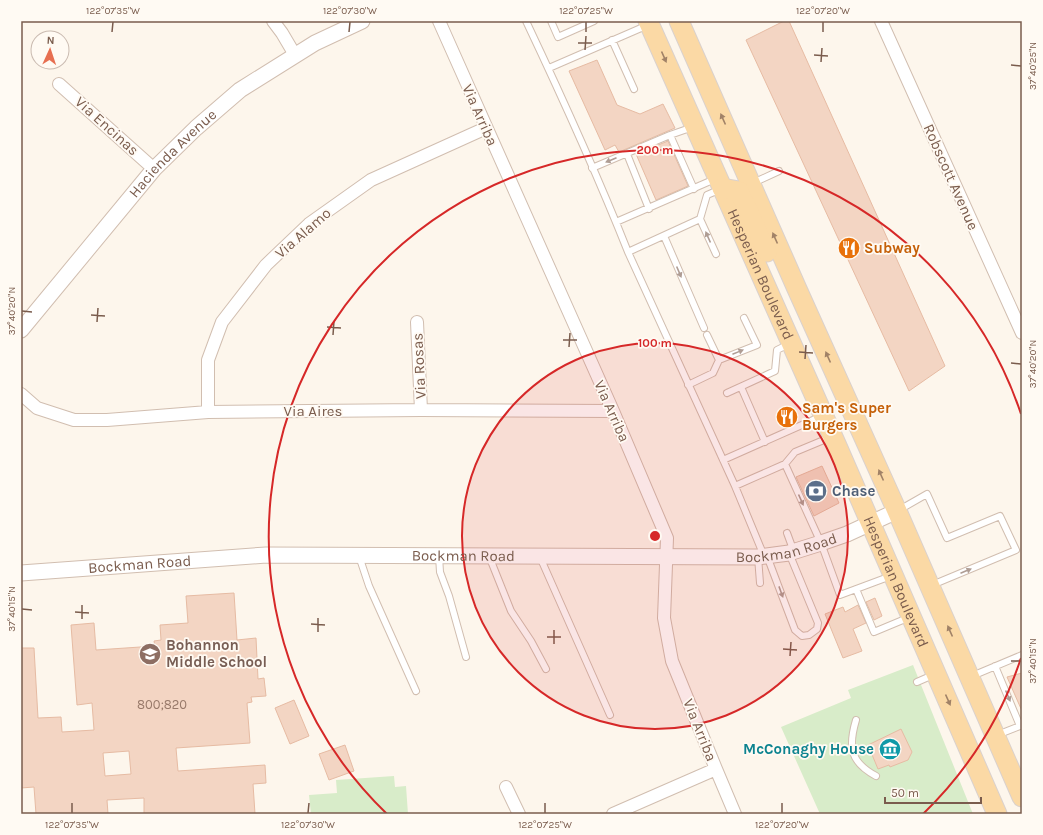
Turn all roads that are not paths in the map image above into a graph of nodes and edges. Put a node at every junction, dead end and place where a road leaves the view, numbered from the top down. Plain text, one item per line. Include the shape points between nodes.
1 (272, 21) edge
2 (362, 21) edge
3 (439, 21) edge
4 (526, 21) edge
5 (551, 21) edge
6 (594, 21) edge
7 (679, 21) edge
8 (881, 21) edge
9 (649, 23) edge
10 (612, 40) junction
11 (295, 55) junction
12 (548, 68) junction
13 (60, 84) dead end
14 (634, 89) dead end
15 (682, 96) junction
16 (695, 126) junction
17 (486, 128) junction
18 (670, 135) junction
19 (626, 154) junction
20 (592, 168) junction
21 (154, 169) junction
22 (780, 171) dead end
23 (720, 183) junction
24 (751, 184) junction
25 (694, 189) junction
26 (648, 208) junction
27 (700, 219) junction
28 (616, 222) junction
29 (664, 236) junction
30 (628, 252) junction
31 (716, 254) dead end
32 (797, 289) junction
33 (744, 318) dead end
34 (417, 322) dead end
35 (704, 328) dead end
36 (21, 330) edge
37 (1022, 333) edge
38 (707, 335) dead end
39 (791, 343) junction
40 (719, 360) junction
41 (688, 385) junction
42 (741, 387) junction
43 (728, 393) dead end
44 (21, 394) edge
45 (421, 410) junction
46 (613, 411) junction
47 (208, 412) junction
48 (823, 415) junction
49 (832, 436) junction
50 (765, 442) junction
51 (723, 460) junction
52 (785, 464) junction
53 (735, 486) junction
54 (898, 511) junction
55 (871, 524) junction
56 (787, 534) dead end
57 (821, 543) junction
58 (791, 552) junction
59 (359, 556) junction
60 (439, 556) junction
61 (489, 556) junction
62 (763, 556) junction
63 (540, 557) junction
64 (667, 557) junction
65 (21, 572) edge
66 (893, 575) junction
67 (760, 583) dead end
68 (930, 586) junction
69 (856, 589) junction
70 (912, 616) junction
71 (1022, 655) edge
72 (466, 657) dead end
73 (995, 666) junction
74 (546, 669) dead end
75 (936, 673) junction
76 (970, 677) junction
77 (917, 682) dead end
78 (416, 691) dead end
79 (610, 715) dead end
80 (856, 720) dead end
81 (995, 736) junction
82 (968, 745) junction
83 (716, 769) junction
84 (1015, 774) junction
85 (876, 776) dead end
86 (506, 786) dead end
87 (1022, 797) edge
88 (519, 814) edge
89 (613, 814) edge
90 (735, 814) edge
91 (997, 814) edge

1 - 11 street
2 - 11 street, Hacienda Avenue
3 - 17 street, Via Arriba
4 - 12 lane
5 - 6 lane via 558,37
24 -> 7 main road, Hesperian Boulevard
8 - 37 street, Robscott Avenue
9 - 10 lane
9 -> 15 main road, Hesperian Boulevard
10 - 12 lane
10 - 14 lane
11 - 21 street, Hacienda Avenue via 240,90
12 - 20 lane
13 - 21 street, Via Encinas
15 - 16 main road, Hesperian Boulevard
15 - 24 main road via 706,120 730,176
16 - 18 lane
16 - 23 main road, Hesperian Boulevard
17 - 46 street, Via Arriba
17 - 47 street, Via Alamo via 371,180 309,224 266,265 222,322 208,360
18 - 19 lane
18 - 25 lane
19 -> 20 lane
19 - 26 lane
20 - 28 lane
21 - 36 street, Hacienda Avenue
22 - 24 lane
23 - 25 lane
23 - 27 lane via 707,195
23 - 32 main road via 739,191 773,264
23 - 39 main road, Hesperian Boulevard
32 -> 24 main road, Hesperian Boulevard
25 - 26 lane
26 - 28 lane
27 - 29 lane
31 -> 27 lane
28 - 30 lane
29 - 30 lane
29 -> 35 lane
30 - 41 lane
54 -> 32 main road, Hesperian Boulevard
40 -> 33 lane via 757,345
34 - 45 street, Via Rosas
38 - 40 lane
39 - 42 lane via 777,350 775,371
39 - 48 main road, Hesperian Boulevard
40 - 41 lane via 713,373
41 - 51 lane
42 - 43 lane
42 - 50 lane
44 - 47 street, Via Aires via 37,408 74,420
45 - 46 street, Via Aires
45 - 47 street, Via Aires
46 - 64 street, Via Arriba via 667,538
48 - 49 main road, Hesperian Boulevard
48 - 50 lane
49 - 52 lane via 795,452
49 - 55 main road, Hesperian Boulevard
50 - 51 lane
51 - 53 lane
52 - 53 lane
52 -> 57 lane
53 - 62 lane
54 - 55 street, Bockman Road
54 - 68 main road, Hesperian Boulevard
68 -> 54 lane via 1016,550 1000,516 947,538 927,494
55 - 57 street, Bockman Road
55 - 66 main road, Hesperian Boulevard
56 - 58 lane
57 - 58 street, Bockman Road
57 - 69 lane via 840,595
58 - 62 street, Bockman Road
62 -> 58 lane via 795,630 802,636 809,635 817,629 818,623
59 - 60 street, Bockman Road
59 - 65 street, Bockman Road via 241,556
59 - 78 lane via 369,586
60 - 61 street, Bockman Road
60 - 72 lane via 440,572
61 - 63 street, Bockman Road
61 - 74 lane via 511,611
62 - 64 street, Bockman Road
62 - 67 lane
63 - 64 street, Bockman Road
63 - 79 lane
64 - 83 street, Via Arriba via 664,618 672,661
66 - 69 lane
66 - 70 main road, Hesperian Boulevard
76 -> 68 main road, Hesperian Boulevard
69 - 70 lane via 874,632
70 - 75 main road, Hesperian Boulevard
71 - 73 lane
73 - 76 lane
73 -> 81 lane via 1020,726
75 - 77 lane
75 -> 82 main road, Hesperian Boulevard
76 - 81 main road, Hesperian Boulevard
80 - 85 lane via 851,741 852,750 866,770
81 - 84 main road, Hesperian Boulevard
82 - 84 main road via 986,767
82 - 91 main road, Hesperian Boulevard
83 - 89 street
83 - 90 street, Via Arriba
84 - 87 main road, Hesperian Boulevard
86 - 88 street

